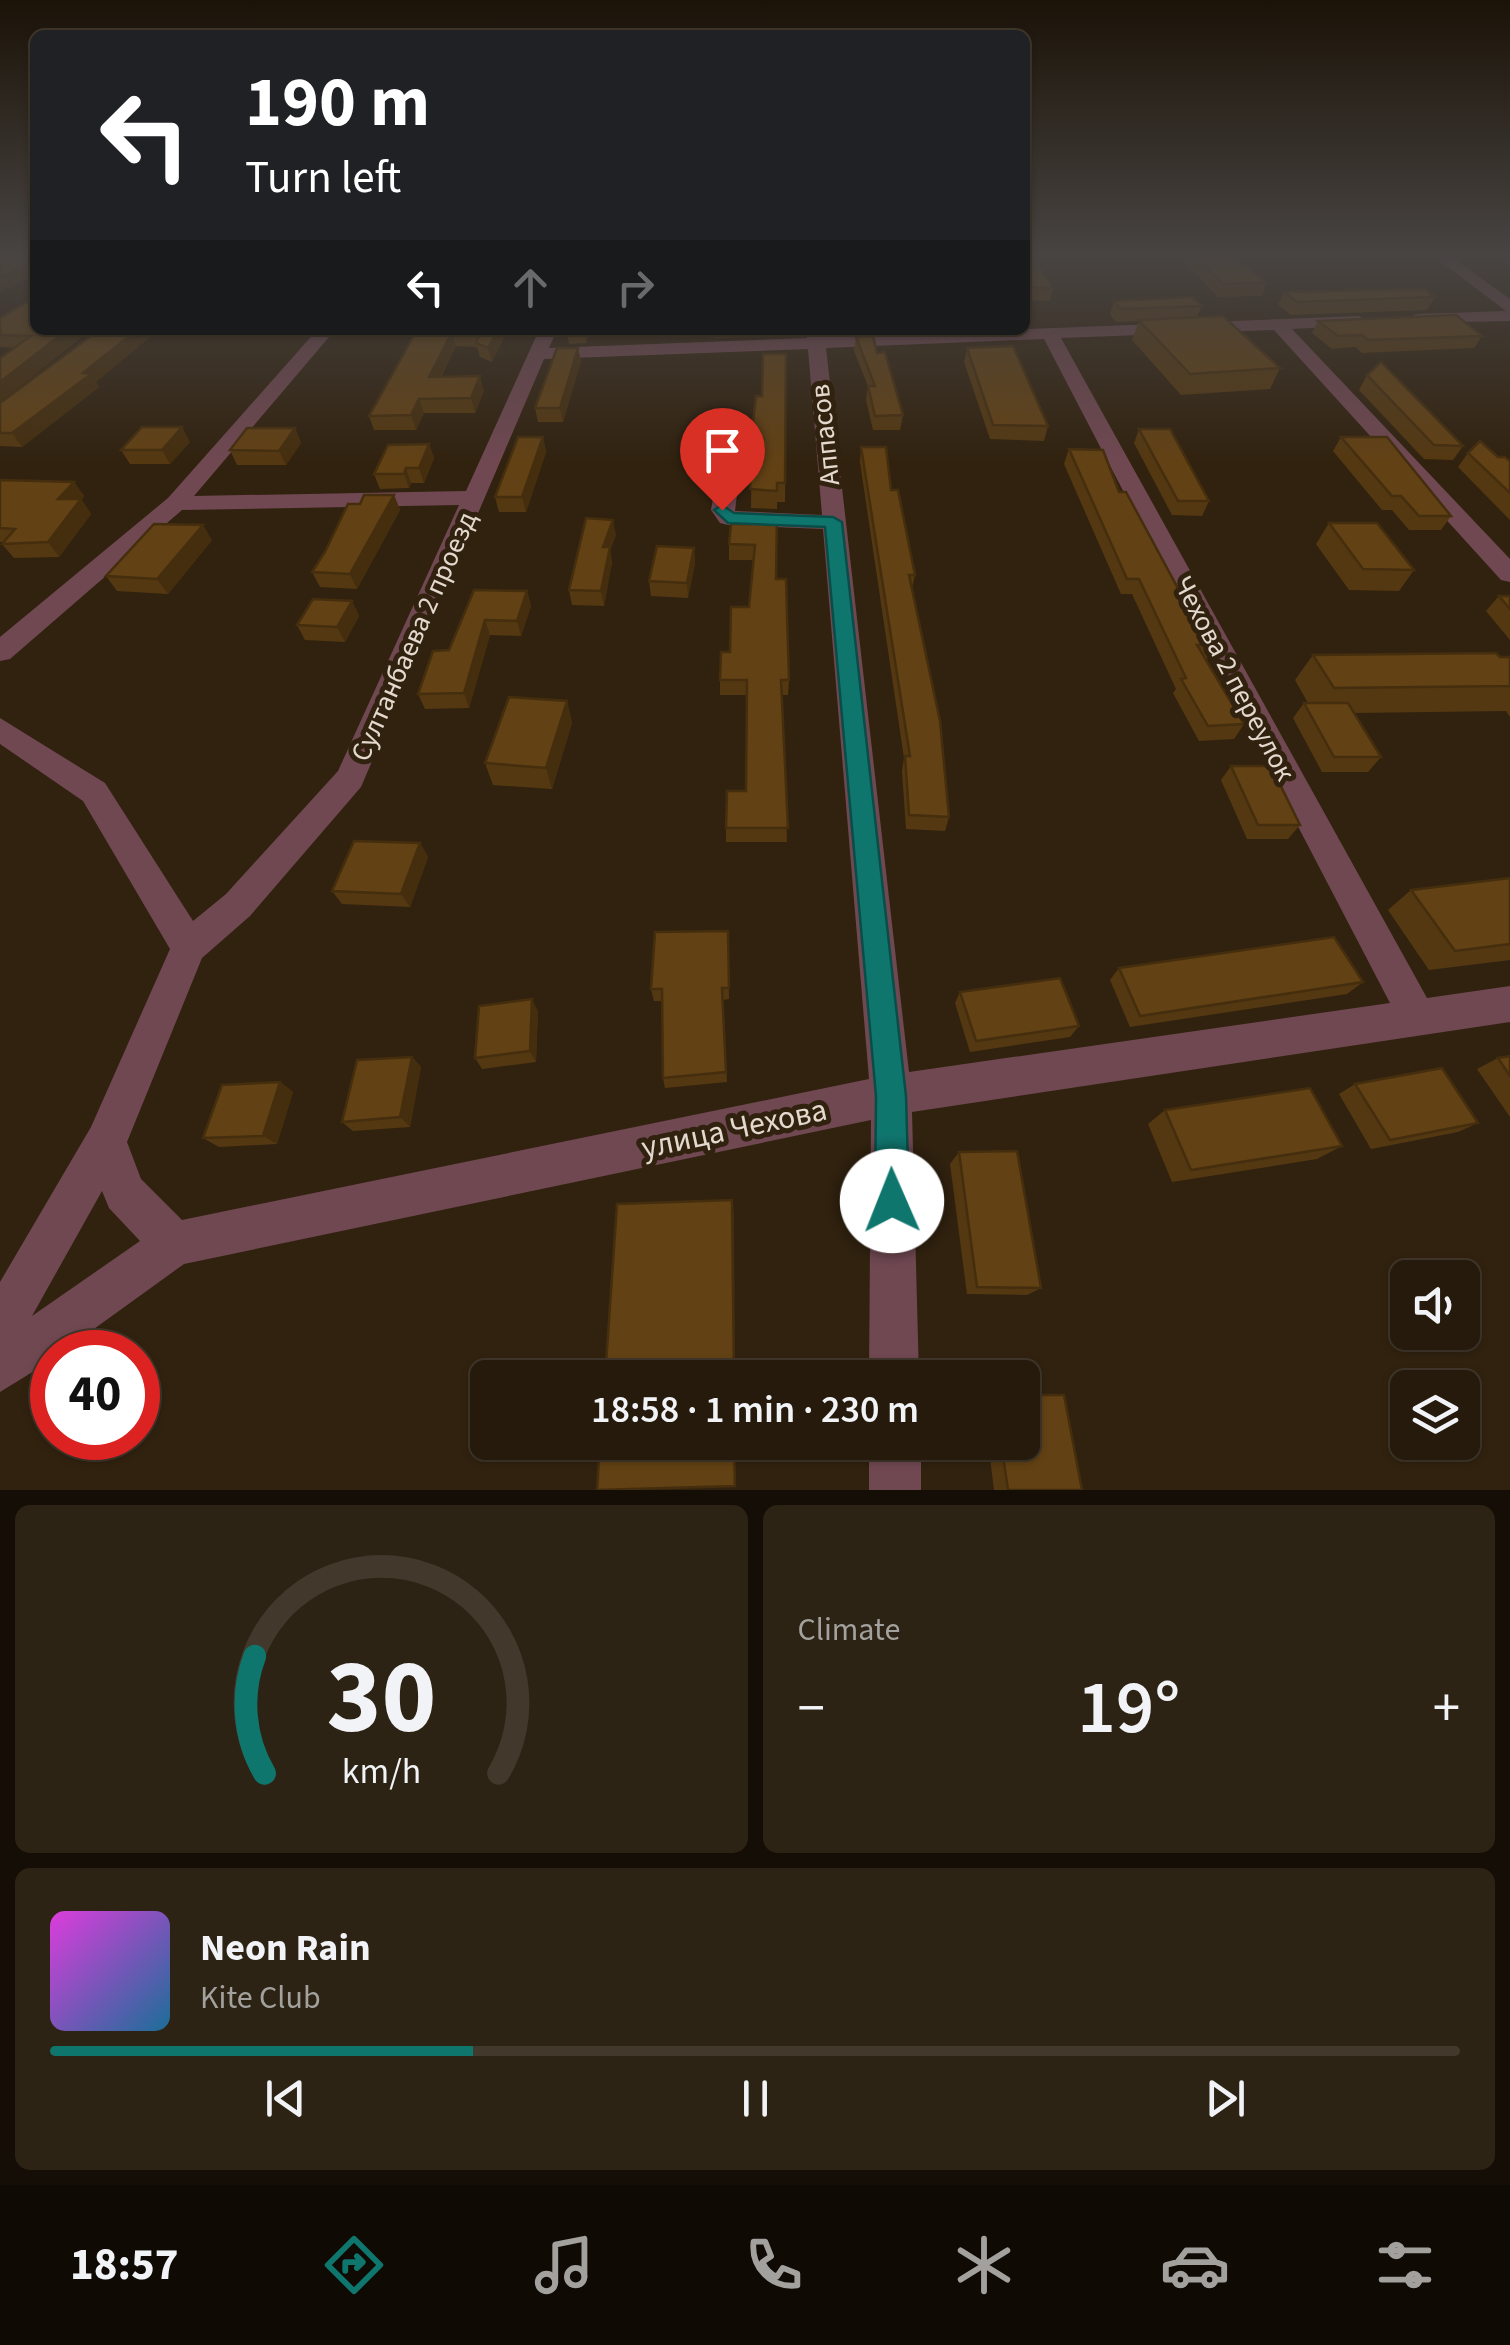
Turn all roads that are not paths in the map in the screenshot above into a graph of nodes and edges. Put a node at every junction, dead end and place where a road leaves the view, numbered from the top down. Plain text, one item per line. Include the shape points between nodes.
1 (1278, 324) edge
2 (1268, 325) edge
3 (322, 335) edge
4 (1051, 336) junction
5 (815, 337) edge
6 (542, 342) edge
7 (729, 470) dead end
8 (473, 498) junction
9 (176, 503) junction
10 (833, 522) junction
11 (1510, 574) edge
12 (0, 652) edge
13 (0, 729) edge
14 (189, 947) junction
15 (1510, 1004) edge
16 (1419, 1020) junction
17 (891, 1096) junction
18 (106, 1142) junction
19 (174, 1244) junction
20 (0, 1327) edge
21 (894, 1360) edge
22 (0, 1368) edge
23 (895, 1460) edge
24 (895, 1490) edge

1 - 11 street
2 - 4 street
3 - 9 street
4 - 5 street
4 - 16 street, Чехова 2 переулок
5 - 6 street
5 - 10 street, Аппасов
6 - 8 street, Султанбаева 2 проезд
7 - 10 street via 722,510 728,518
8 - 9 street
8 - 14 street, Султанбаева 2 проезд via 350,778 238,905
9 - 12 street
10 - 17 street, Аппасов
13 - 14 street via 94,792
14 - 18 street, Султанбаева 2 проезд
15 - 16 street, улица Чехова
16 - 17 street, улица Чехова
17 - 19 street, улица Чехова
17 - 21 street, Аппасов
18 - 19 street via 124,1193
18 - 20 street, Султанбаева 2 проезд
19 - 22 street, улица Чехова
23 - 24 street

